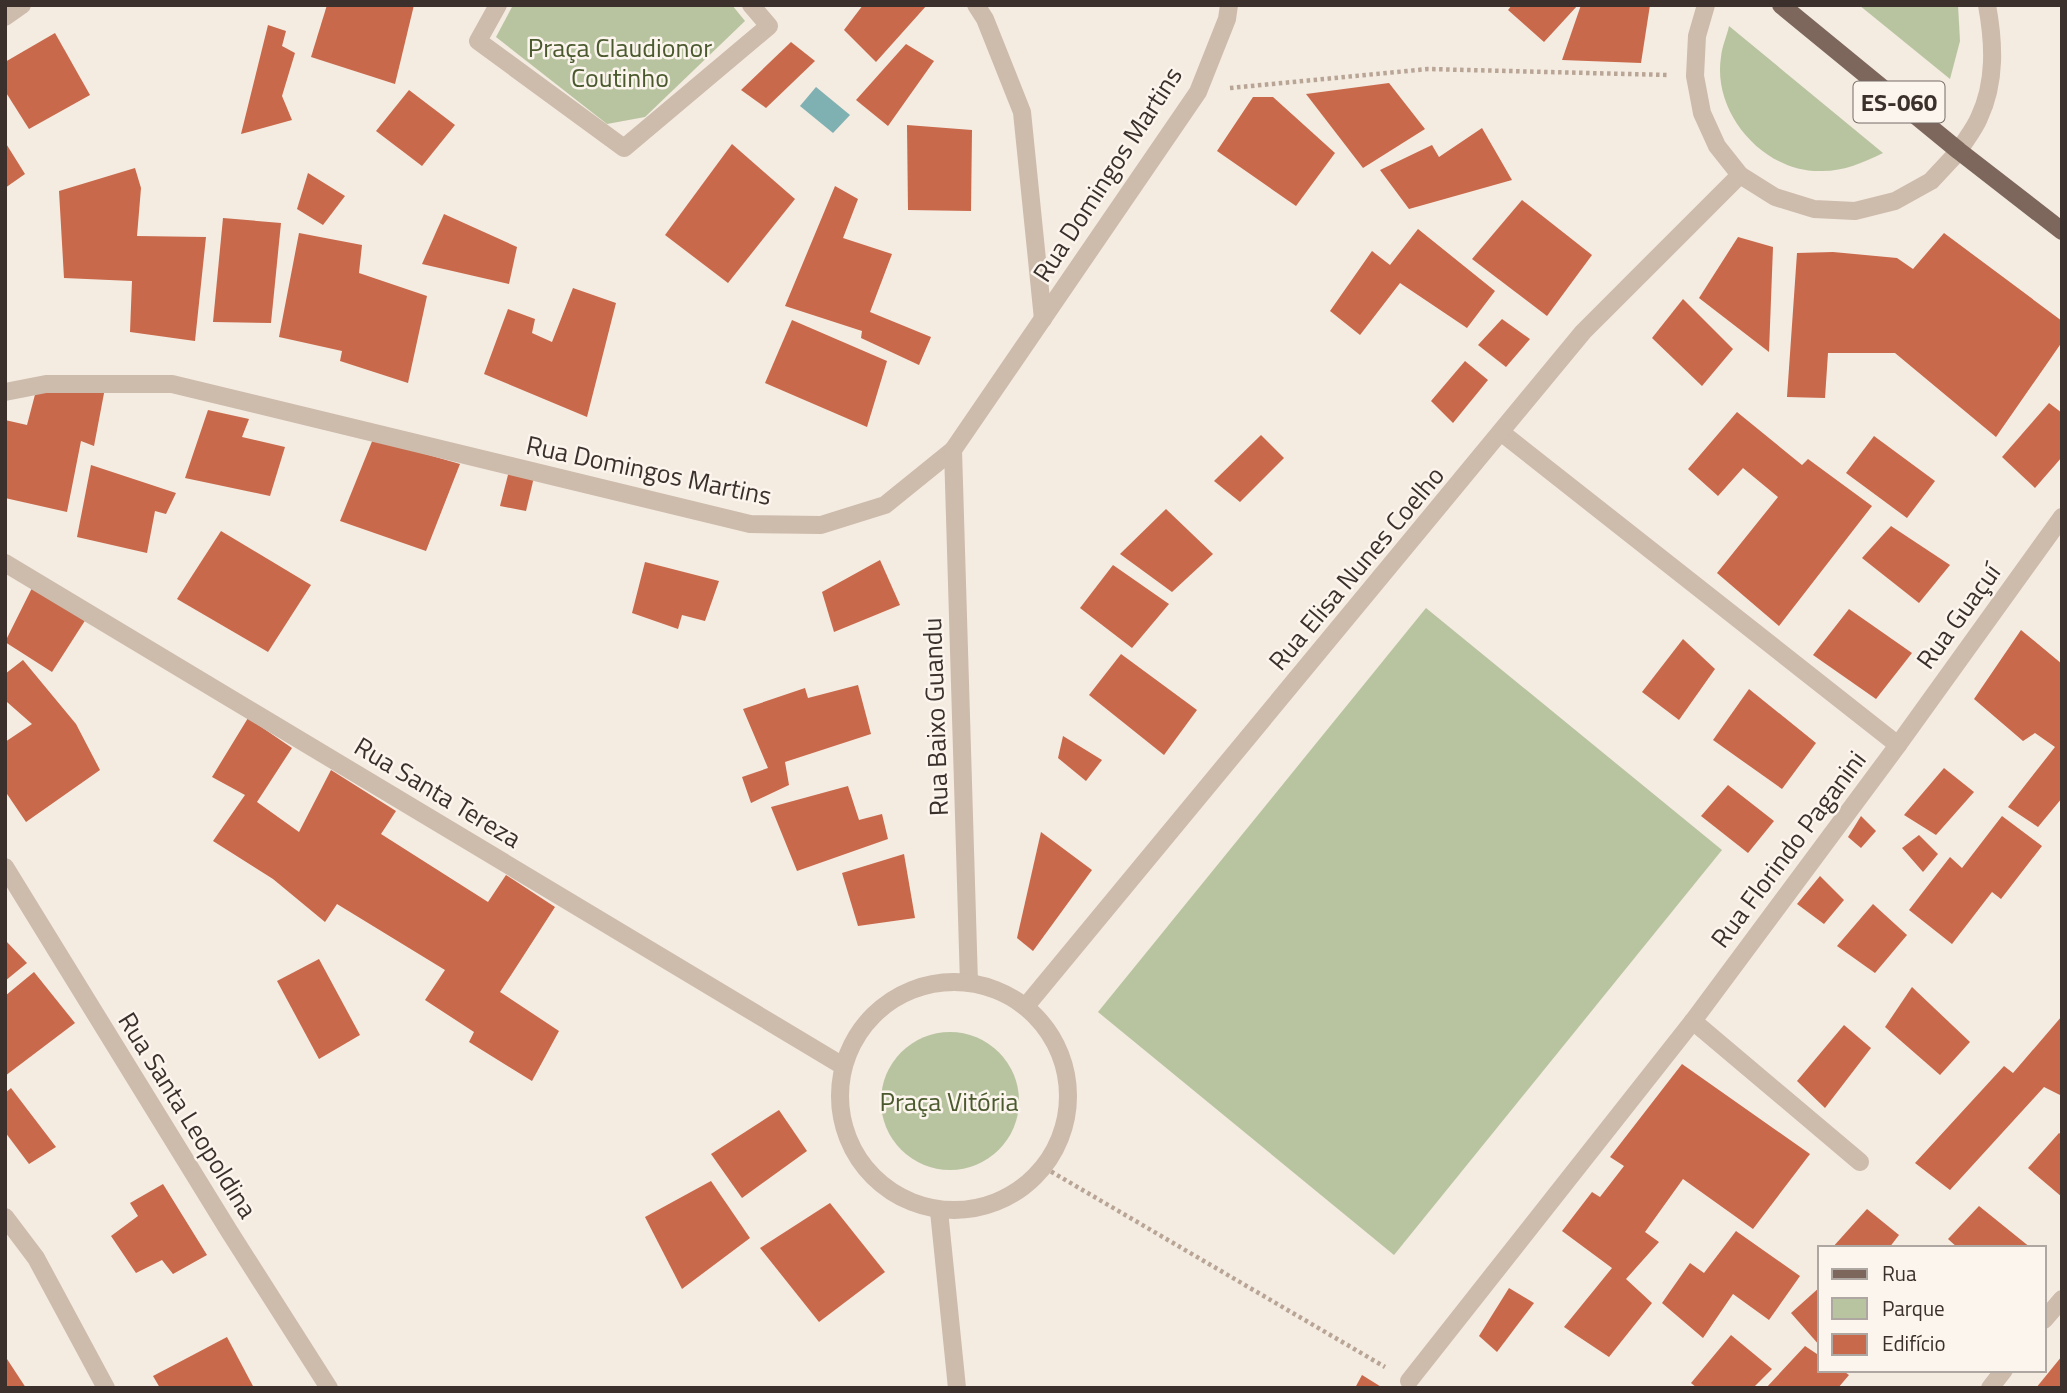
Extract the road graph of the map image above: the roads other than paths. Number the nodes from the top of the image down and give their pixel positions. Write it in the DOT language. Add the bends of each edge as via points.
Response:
graph roads {
  1 [pos="22,5"];
  2 [pos="498,5"];
  3 [pos="751,5"];
  4 [pos="976,5"];
  5 [pos="1229,5"];
  6 [pos="1706,5"];
  7 [pos="1781,5"];
  8 [pos="1987,5"];
  9 [pos="5,17"];
  10 [pos="1959,151"];
  11 [pos="1740,175"];
  12 [pos="2062,231"];
  13 [pos="1043,319"];
  14 [pos="5,393"];
  15 [pos="1502,433"];
  16 [pos="953,450"];
  17 [pos="2062,517"];
  18 [pos="5,563"];
  19 [pos="1898,745"];
  20 [pos="5,867"];
  21 [pos="969,983"];
  22 [pos="1026,1006"];
  23 [pos="1693,1021"];
  24 [pos="843,1066"];
  25 [pos="1860,1162"];
  26 [pos="939,1211"];
  27 [pos="5,1217"];
  28 [pos="2062,1298"];
  29 [pos="2046,1318"];
  30 [pos="2002,1372"];
  31 [pos="1409,1381"];
  32 [pos="106,1388"];
  33 [pos="329,1388"];
  34 [pos="957,1388"];
  35 [pos="1990,1388"];
  1 -- 9 [label="street"];
  2 -- 3 [label="street" via="478,41 624,148 769,26"];
  4 -- 13 [label="street" via="1022,112"];
  5 -- 13 [label="street, Rua Domingos Martins" via="1198,92"];
  6 -- 11 [label="street" via="1697,36 1695,76 1702,113 1717,146"];
  7 -- 10 [label="main road, ES-060"];
  8 -- 10 [label="street" via="1994,40 1991,79 1979,117"];
  10 -- 11 [label="street" via="1931,181 1895,201 1855,211 1814,209 1775,197"];
  10 -- 12 [label="main road, ES-060"];
  11 -- 15 [label="street, Rua Elisa Nunes Coelho" via="1583,332"];
  13 -- 16 [label="street, Rua Domingos Martins"];
  14 -- 16 [label="street, Rua Domingos Martins" via="46,384 172,384 750,524 821,525 885,505"];
  15 -- 19 [label="street, Rua Florindo Paganini"];
  15 -- 22 [label="street, Rua Elisa Nunes Coelho"];
  16 -- 21 [label="street, Rua Baixo Guandu"];
  17 -- 19 [label="street, Rua Guaçuí"];
  18 -- 24 [label="street, Rua Santa Tereza"];
  19 -- 23 [label="street, Rua Florindo Paganini"];
  20 -- 33 [label="street, Rua Santa Leopoldina"];
  21 -- 22 [label="street" via="1007,994"];
  21 -- 24 [label="street" via="956,980 915,988 883,1006 859,1033"];
  22 -- 26 [label="street" via="1050,1033 1065,1066 1069,1101 1062,1136 1045,1168 1015,1195 979,1210"];
  23 -- 25 [label="street"];
  23 -- 31 [label="street, Rua Florindo Paganini"];
  24 -- 26 [label="street" via="839,1105 849,1143 870,1176 901,1200"];
  26 -- 34 [label="street"];
  27 -- 32 [label="street" via="36,1258"];
  28 -- 29 [label="street"];
  30 -- 35 [label="street"];
}
